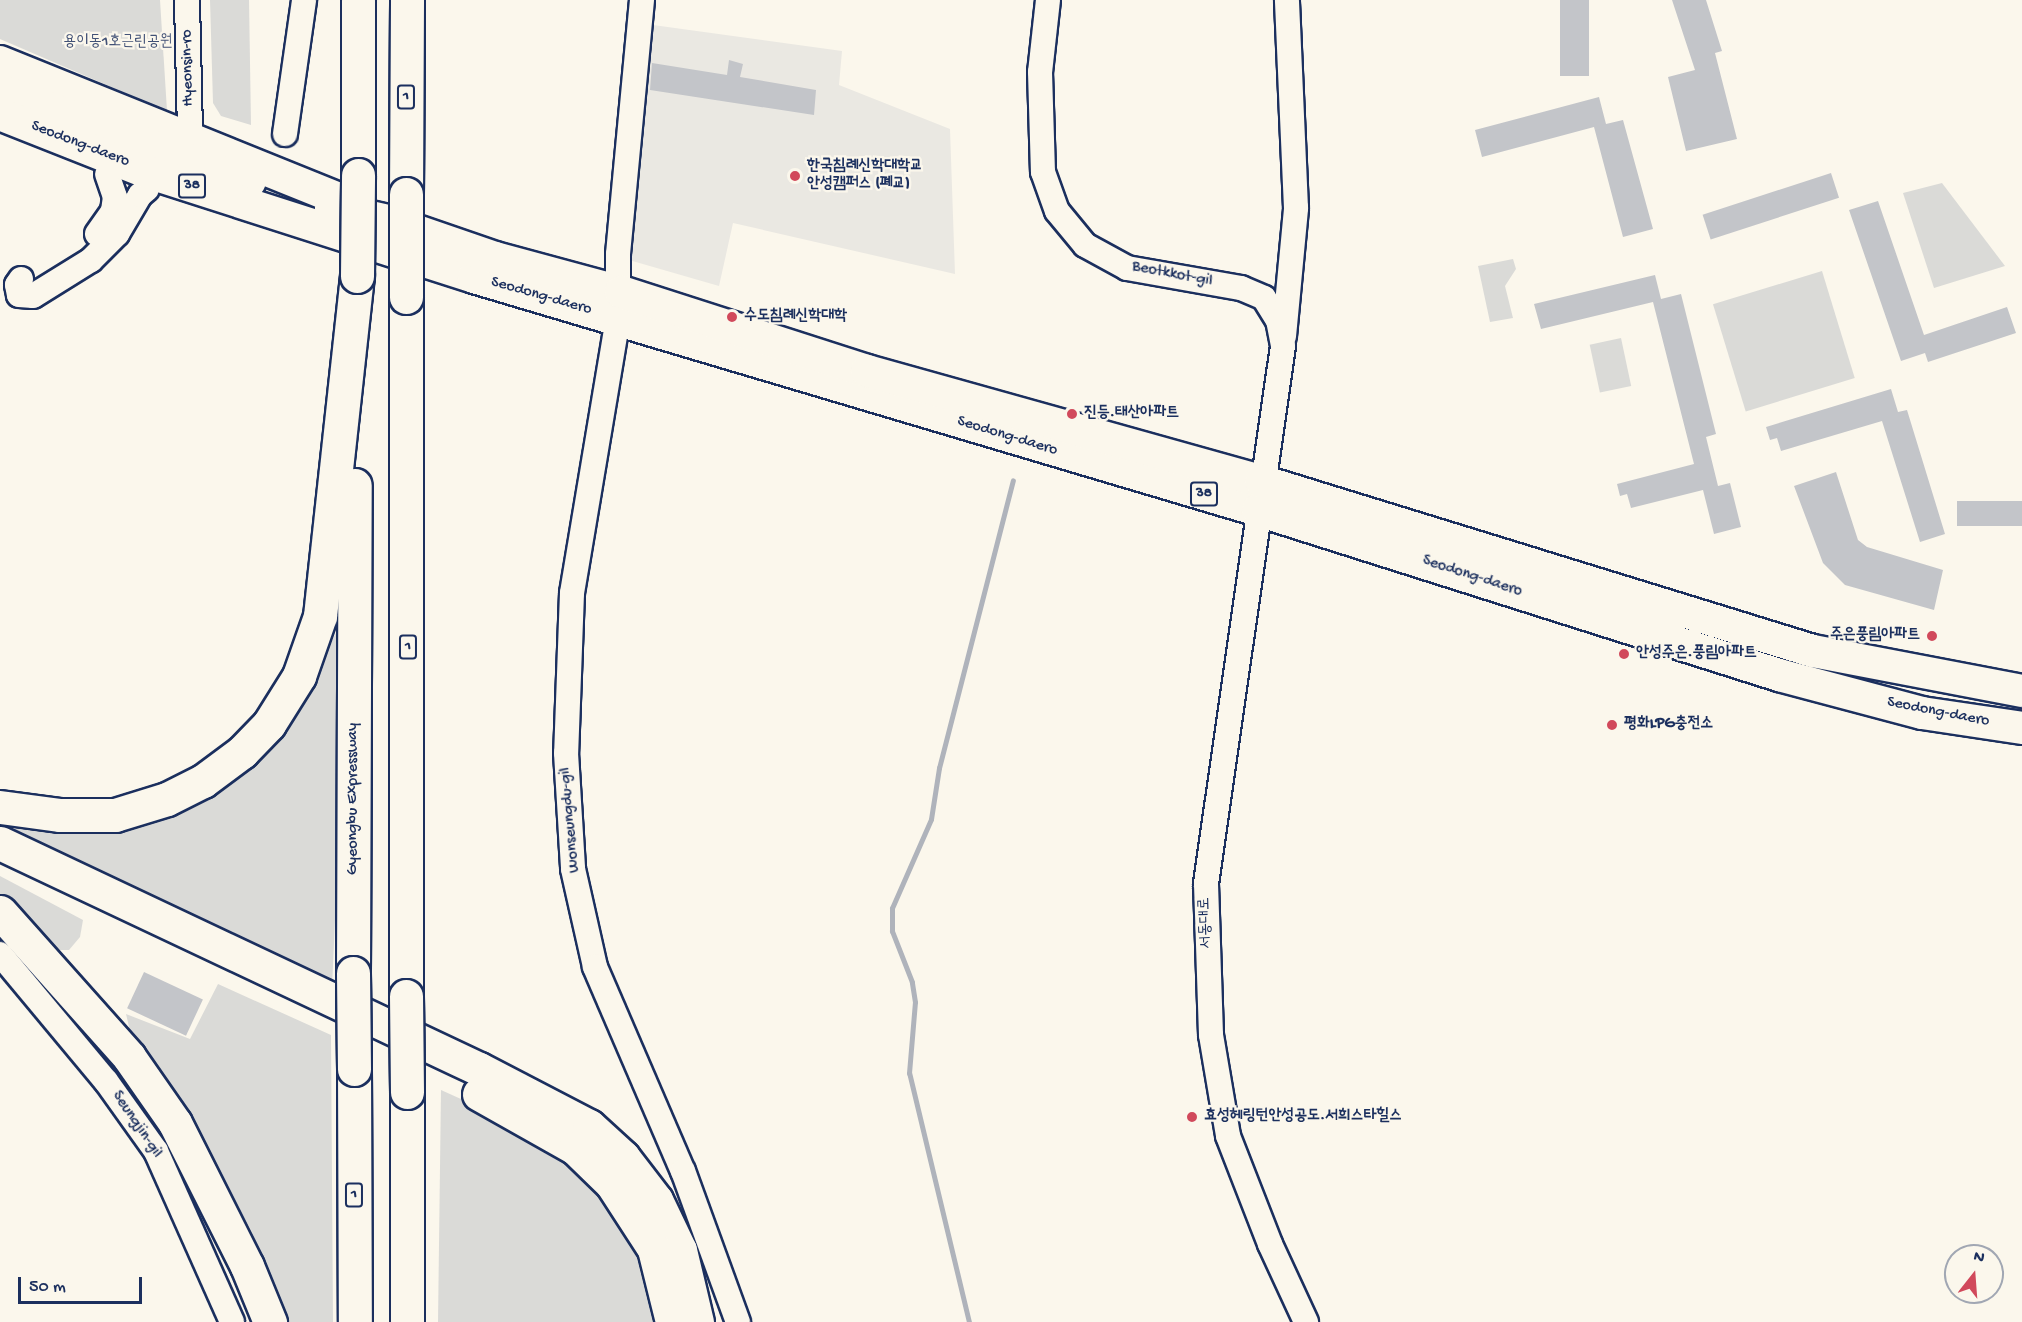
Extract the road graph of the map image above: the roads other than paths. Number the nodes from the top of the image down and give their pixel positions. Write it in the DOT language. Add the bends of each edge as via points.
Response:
graph roads {
  1 [pos="188,0"];
  2 [pos="304,0"];
  3 [pos="358,0"];
  4 [pos="407,0"];
  5 [pos="642,0"];
  6 [pos="1048,0"];
  7 [pos="1287,0"];
  8 [pos="0,62"];
  9 [pos="0,90"];
  10 [pos="0,114"];
  11 [pos="0,134"];
  12 [pos="285,134"];
  13 [pos="190,136"];
  14 [pos="107,174"];
  15 [pos="147,189"];
  16 [pos="388,235"];
  17 [pos="357,276"];
  18 [pos="11,282"];
  19 [pos="620,305"];
  20 [pos="1283,346"];
  21 [pos="1259,496"];
  22 [pos="2022,691"];
  23 [pos="2022,728"];
  24 [pos="0,807"];
  25 [pos="0,843"];
  26 [pos="0,862"];
  27 [pos="0,912"];
  28 [pos="0,954"];
  29 [pos="408,1199"];
  30 [pos="232,1322"];
  31 [pos="270,1322"];
  32 [pos="355,1322"];
  33 [pos="407,1322"];
  34 [pos="421,1322"];
  35 [pos="672,1322"];
  36 [pos="697,1322"];
  37 [pos="738,1322"];
  38 [pos="1306,1322"];
  1 -- 13 [label="street, Hyeonsin-ro"];
  2 -- 12 [label="street"];
  3 -- 17 [label="highway, 1, bridge"];
  4 -- 29 [label="highway, 1, bridge"];
  5 -- 19 [label="street" via="618,254"];
  6 -- 20 [label="street, Beotkkot-gil" via="1040,72 1044,172 1057,211 1085,244 1127,268 1241,288 1264,298 1278,320"];
  7 -- 20 [label="street" via="1296,208"];
  8 -- 13 [label="main road"];
  9 -- 16 [label="main road, Seodong-daero / 38"];
  10 -- 16 [label="main road, Seodong-daero / 38" via="144,171"];
  11 -- 14 [label="main road"];
  13 -- 16 [label="main road"];
  14 -- 15 [label="main road"];
  14 -- 18 [label="street" via="115,197 113,211 103,228 62,262"];
  15 -- 16 [label="main road" via="182,202"];
  15 -- 18 [label="street" via="117,234 91,260 33,296 26,297"];
  16 -- 19 [label="main road, Seodong-daero / 38" via="495,258"];
  17 -- 24 [label="highway" via="320,616 299,676 269,724 203,781 167,799 115,815 60,815"];
  17 -- 32 [label="highway, Gyeongbu Expressway / 1, bridge"];
  19 -- 21 [label="main road, Seodong-daero / 38"];
  19 -- 37 [label="street, Wonseungdu-gil" via="572,593 566,753 573,869 595,967 683,1171"];
  20 -- 21 [label="street, Beotkkot-gil"];
  21 -- 22 [label="main road, Seodong-daero / 38" via="1813,651"];
  21 -- 23 [label="main road, Seodong-daero / 38" via="1779,675 1922,713"];
  21 -- 38 [label="street, 서동대로" via="1206,884 1211,1035 1228,1136 1270,1244"];
  25 -- 36 [label="highway" via="479,1069 589,1126 623,1157 656,1200 680,1250"];
  26 -- 35 [label="highway" via="508,1108 575,1148 612,1184 641,1225 662,1271"];
  27 -- 31 [label="highway" via="122,1048 175,1123 247,1266"];
  28 -- 30 [label="street, Seungjin-gil" via="106,1081 156,1151"];
  29 -- 33 [label="highway, 1"];
  29 -- 34 [label="highway"];
}
